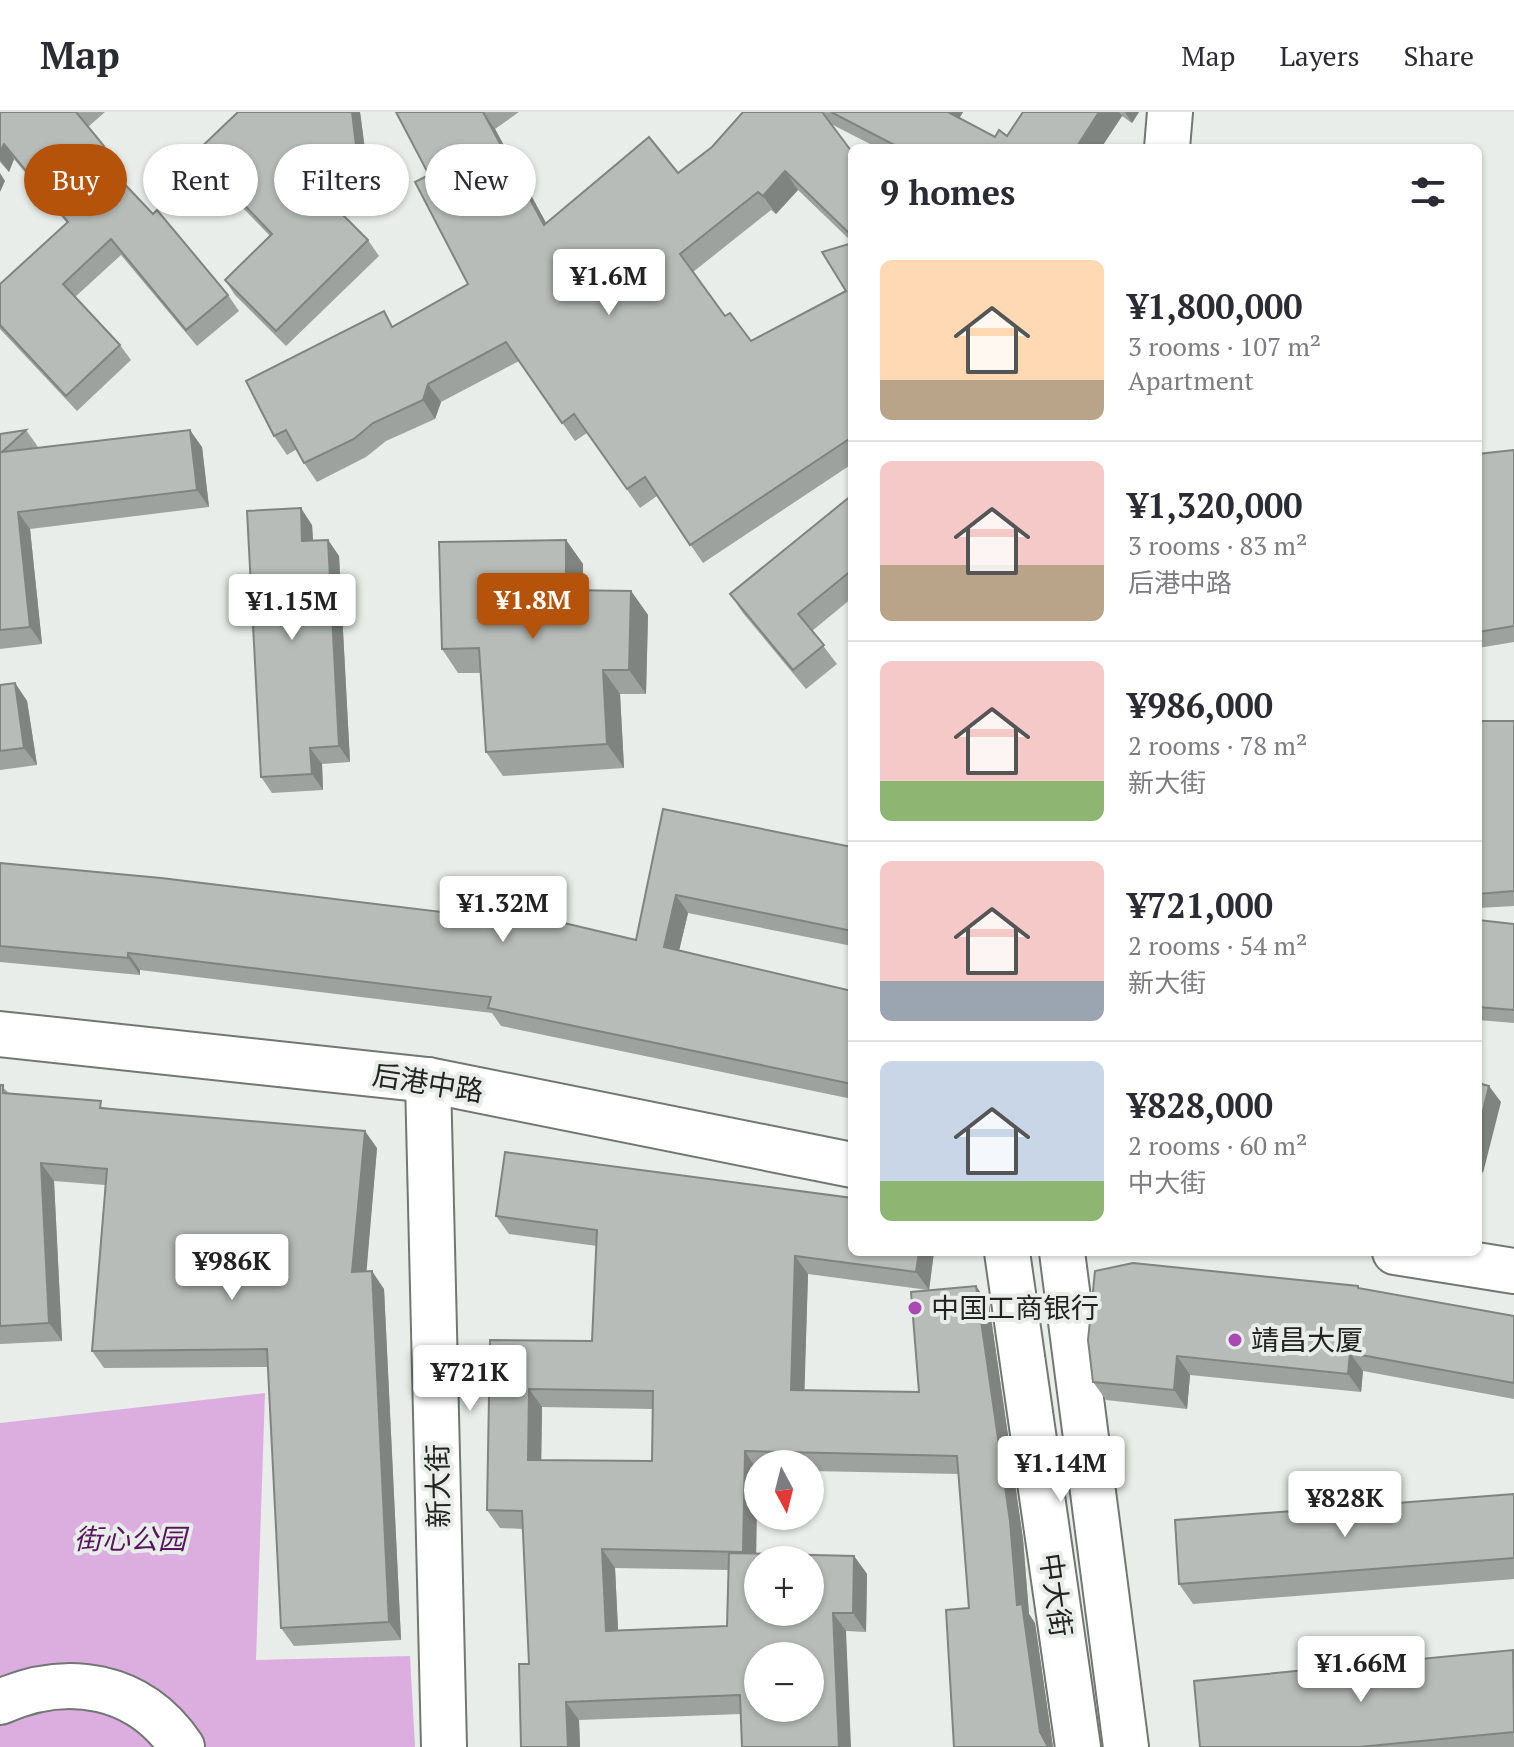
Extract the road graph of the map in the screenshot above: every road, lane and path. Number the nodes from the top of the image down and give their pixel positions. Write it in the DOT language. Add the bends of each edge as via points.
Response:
graph roads {
  1 [pos="1170,112"];
  2 [pos="1167,144"];
  3 [pos="0,1034"];
  4 [pos="428,1080"];
  5 [pos="848,1164"];
  6 [pos="1008,1256"];
  7 [pos="1063,1256"];
  8 [pos="1420,1256"];
  9 [pos="1514,1271"];
  10 [pos="0,1702"];
  11 [pos="182,1747"];
  12 [pos="444,1747"];
  13 [pos="1078,1747"];
  14 [pos="1126,1747"];
  1 -- 2 [label="main road"];
  3 -- 4 [label="main road, 后港中路"];
  4 -- 5 [label="main road, 后港中路"];
  4 -- 12 [label="main road, 新大街"];
  6 -- 13 [label="main road, 中大街"];
  7 -- 14 [label="main road, 中大街"];
  8 -- 9 [label="main road"];
  10 -- 11 [label="main road" via="54,1685 108,1691 157,1717"];
}
